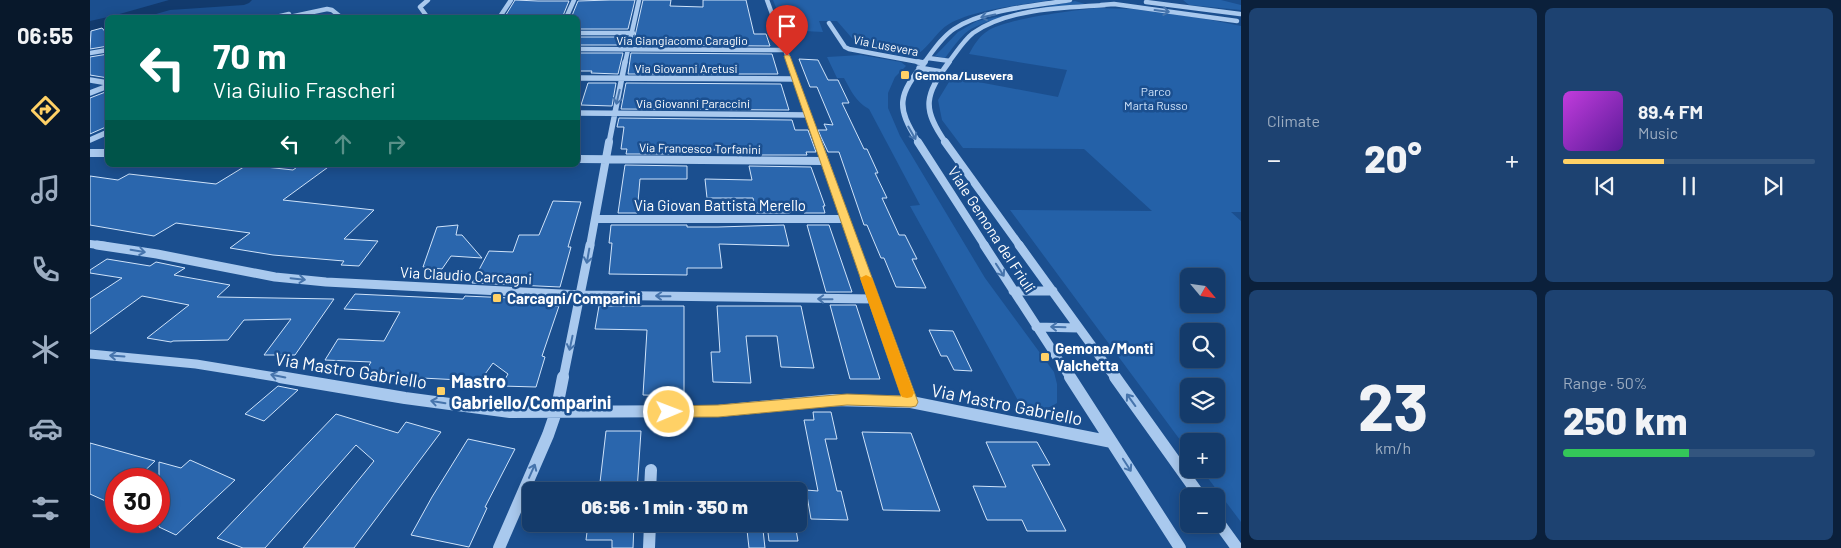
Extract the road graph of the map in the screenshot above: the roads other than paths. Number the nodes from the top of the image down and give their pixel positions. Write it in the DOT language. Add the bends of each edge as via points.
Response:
graph roads {
  1 [pos="428,0"];
  2 [pos="511,0"];
  3 [pos="574,0"];
  4 [pos="639,0"];
  5 [pos="767,0"];
  6 [pos="1070,0"];
  7 [pos="1125,0"];
  8 [pos="1174,0"];
  9 [pos="1084,1"];
  10 [pos="1110,3"];
  11 [pos="1182,7"];
  12 [pos="304,11"];
  13 [pos="1241,14"];
  14 [pos="286,15"];
  15 [pos="302,15"];
  16 [pos="338,15"];
  17 [pos="426,15"];
  18 [pos="501,15"];
  19 [pos="567,15"];
  20 [pos="829,22"];
  21 [pos="1239,22"];
  22 [pos="580,33"];
  23 [pos="633,34"];
  24 [pos="580,49"];
  25 [pos="629,49"];
  26 [pos="105,50"];
  27 [pos="786,50"];
  28 [pos="90,53"];
  29 [pos="950,61"];
  30 [pos="924,63"];
  31 [pos="942,72"];
  32 [pos="580,78"];
  33 [pos="623,78"];
  34 [pos="795,79"];
  35 [pos="90,80"];
  36 [pos="105,84"];
  37 [pos="105,86"];
  38 [pos="90,93"];
  39 [pos="580,113"];
  40 [pos="614,113"];
  41 [pos="808,115"];
  42 [pos="105,133"];
  43 [pos="90,140"];
  44 [pos="90,153"];
  45 [pos="105,153"];
  46 [pos="580,159"];
  47 [pos="606,159"];
  48 [pos="823,160"];
  49 [pos="595,219"];
  50 [pos="845,219"];
  51 [pos="90,244"];
  52 [pos="1013,291"];
  53 [pos="1053,291"];
  54 [pos="581,295"];
  55 [pos="874,300"];
  56 [pos="1036,327"];
  57 [pos="1079,328"];
  58 [pos="90,354"];
  59 [pos="911,402"];
  60 [pos="556,412"];
  61 [pos="1112,442"];
  62 [pos="651,470"];
  63 [pos="650,482"];
  64 [pos="1194,488"];
  65 [pos="1225,531"];
  66 [pos="650,532"];
  67 [pos="500,548"];
  68 [pos="649,548"];
  69 [pos="1180,548"];
  70 [pos="1237,548"];
  1 -- 17 [label="street" via="420,7"];
  2 -- 18 [label="street"];
  3 -- 19 [label="street"];
  4 -- 23 [label="street"];
  5 -- 27 [label="street"];
  6 -- 30 [label="street, Viale Gemona del Friuli, one-way" via="968,22 952,31"];
  7 -- 11 [label="street"];
  8 -- 11 [label="street"];
  9 -- 10 [label="street"];
  10 -- 21 [label="street, Viale Gemona del Friuli, one-way"];
  10 -- 29 [label="street, Viale Gemona del Friuli" via="1066,8 991,24 971,35"];
  11 -- 13 [label="street"];
  12 -- 14 [label="street"];
  13 -- 21 [label="street" via="1230,16"];
  15 -- 16 [label="street" via="330,10"];
  20 -- 30 [label="street, Via Lusevera" via="849,49"];
  22 -- 23 [label="street"];
  23 -- 25 [label="street"];
  24 -- 25 [label="street, Via Giangiacomo Caraglio"];
  25 -- 27 [label="street, Via Giangiacomo Caraglio"];
  25 -- 33 [label="street"];
  26 -- 28 [label="street"];
  27 -- 34 [label="street"];
  29 -- 30 [label="street"];
  29 -- 31 [label="street, Viale Gemona del Friuli"];
  30 -- 31 [label="street"];
  30 -- 52 [label="street, Viale Gemona del Friuli, one-way" via="902,91 907,124"];
  31 -- 53 [label="street, Viale Gemona del Friuli" via="927,97 933,124"];
  32 -- 33 [label="street, Via Giovanni Aretusi"];
  33 -- 34 [label="street, Via Giovanni Aretusi"];
  33 -- 40 [label="street, one-way"];
  34 -- 41 [label="street"];
  35 -- 36 [label="street"];
  37 -- 38 [label="street"];
  39 -- 40 [label="street, Via Giovanni Paraccini"];
  40 -- 41 [label="street, Via Giovanni Paraccini"];
  40 -- 47 [label="street"];
  41 -- 48 [label="street"];
  42 -- 43 [label="street"];
  44 -- 45 [label="street"];
  46 -- 47 [label="street, Via Francesco Torfanini"];
  47 -- 48 [label="street, Via Francesco Torfanini"];
  47 -- 49 [label="street"];
  48 -- 50 [label="street"];
  49 -- 50 [label="street, Via Giovan Battista Merello"];
  49 -- 54 [label="street, one-way"];
  50 -- 55 [label="street"];
  51 -- 54 [label="street, Via Claudio Carcagni, one-way" via="305,280"];
  52 -- 53 [label="street"];
  52 -- 56 [label="street, Viale Gemona del Friuli"];
  53 -- 57 [label="street, Viale Gemona del Friuli"];
  55 -- 54 [label="street, Via Claudio Carcagni, one-way"];
  54 -- 60 [label="street, one-way"];
  55 -- 59 [label="street"];
  57 -- 56 [label="street, one-way"];
  56 -- 61 [label="street, Viale Gemona del Friuli"];
  64 -- 57 [label="street, Viale Gemona del Friuli, one-way"];
  60 -- 58 [label="street, Via Mastro Gabriello, one-way" via="472,408 246,371"];
  59 -- 60 [label="street, Via Mastro Gabriello" via="847,399 718,411"];
  59 -- 61 [label="street, Via Mastro Gabriello"];
  67 -- 60 [label="street, one-way"];
  61 -- 69 [label="street, Viale Gemona del Friuli, one-way"];
  62 -- 63 [label="street"];
  65 -- 70 [label="street"];
  66 -- 68 [label="street"];
}
